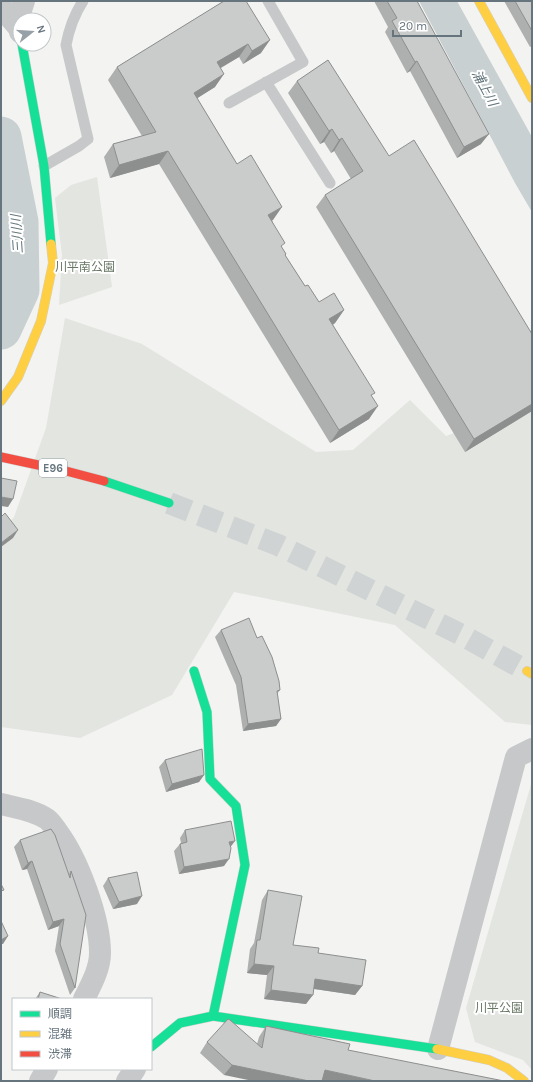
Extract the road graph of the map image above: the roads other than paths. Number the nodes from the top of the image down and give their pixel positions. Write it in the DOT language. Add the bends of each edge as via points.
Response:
graph roads {
  1 [pos="24,1"];
  2 [pos="84,1"];
  3 [pos="268,1"];
  4 [pos="479,1"];
  5 [pos="1,7"];
  6 [pos="20,12"];
  7 [pos="12,23"];
  8 [pos="23,52"];
  9 [pos="266,82"];
  10 [pos="531,96"];
  11 [pos="229,103"];
  12 [pos="44,166"];
  13 [pos="330,182"];
  14 [pos="1,401"];
  15 [pos="1,457"];
  16 [pos="169,503"];
  17 [pos="194,671"];
  18 [pos="532,749"];
  19 [pos="1,804"];
  20 [pos="84,998"];
  21 [pos="213,1016"];
  22 [pos="152,1046"];
  23 [pos="438,1049"];
  24 [pos="46,1070"];
  25 [pos="134,1070"];
  26 [pos="40,1081"];
  27 [pos="127,1081"];
  28 [pos="524,1081"];
  1 -- 6 [label="street"];
  2 -- 12 [label="lane" via="74,18 66,45 88,139"];
  3 -- 9 [label="lane" via="303,62"];
  4 -- 10 [label="main road"];
  5 -- 7 [label="street"];
  8 -- 12 [label="main road"];
  9 -- 11 [label="lane"];
  9 -- 13 [label="lane"];
  12 -- 14 [label="main road" via="53,263 41,321 18,377"];
  15 -- 16 [label="main road, E96, bridge" via="104,481"];
  17 -- 21 [label="main road" via="207,712 210,779 236,806 245,865"];
  18 -- 23 [label="street" via="516,757"];
  19 -- 20 [label="street" via="37,814 48,820 78,866 93,909 100,955 95,975"];
  21 -- 22 [label="main road" via="180,1024"];
  21 -- 23 [label="main road"];
  23 -- 28 [label="main road" via="489,1060 507,1068"];
  24 -- 26 [label="street"];
  25 -- 27 [label="street"];
}
